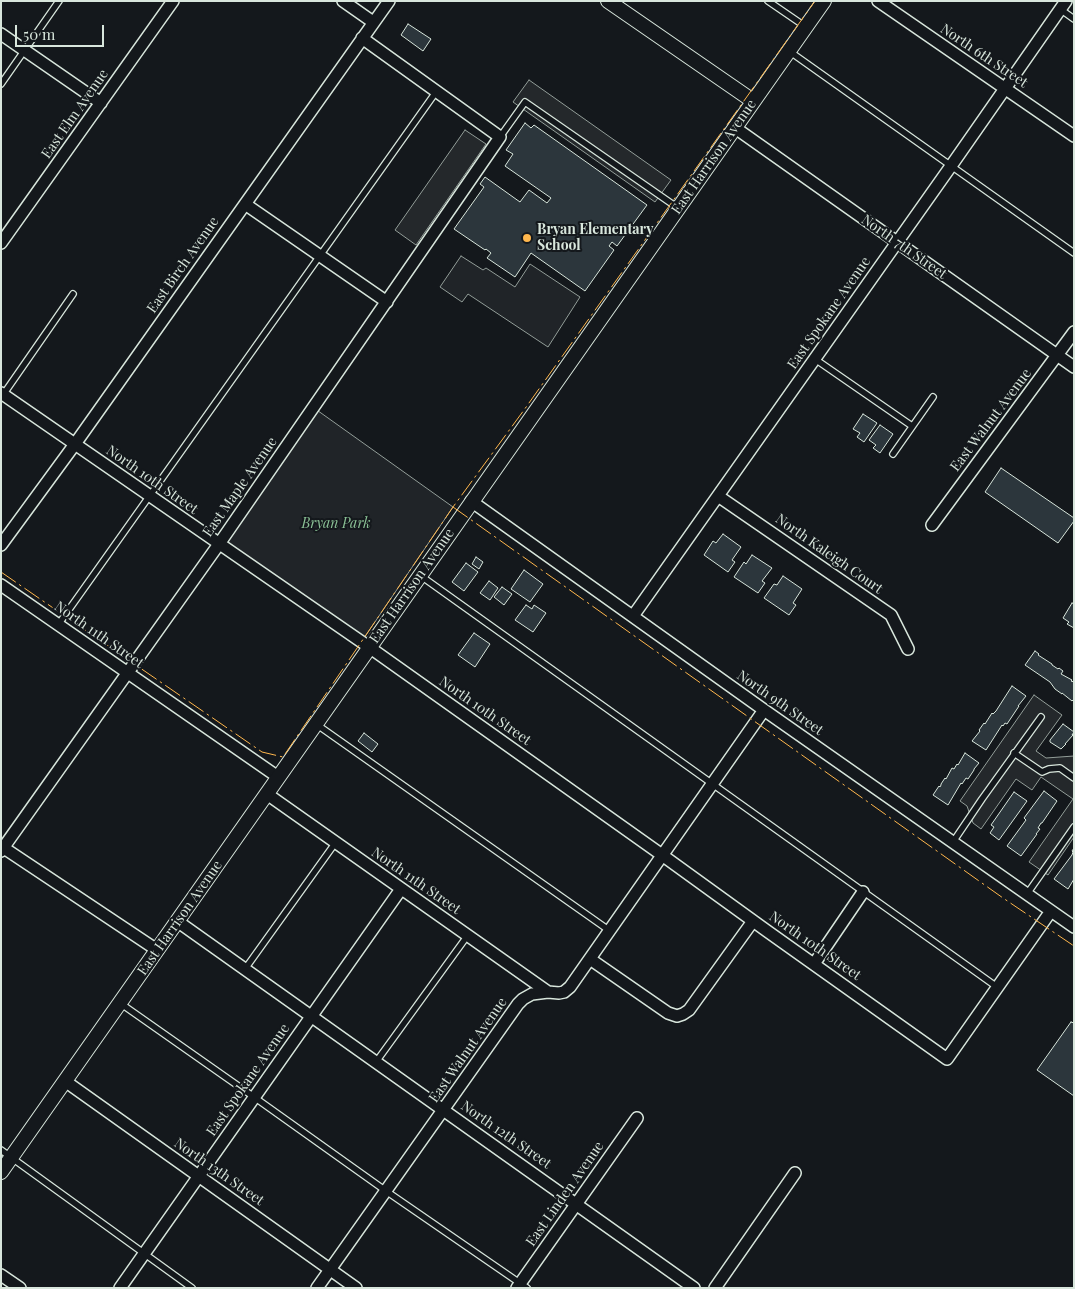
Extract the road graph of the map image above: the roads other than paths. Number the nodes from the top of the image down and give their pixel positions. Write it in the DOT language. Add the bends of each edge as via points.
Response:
graph roads {
  1 [pos="59,1"];
  2 [pos="173,1"];
  3 [pos="343,1"];
  4 [pos="388,1"];
  5 [pos="768,1"];
  6 [pos="824,1"];
  7 [pos="878,1"];
  8 [pos="610,2"];
  9 [pos="1063,5"];
  10 [pos="1074,19"];
  11 [pos="373,22"];
  12 [pos="806,27"];
  13 [pos="1,34"];
  14 [pos="362,38"];
  15 [pos="25,50"];
  16 [pos="789,51"];
  17 [pos="1,84"];
  18 [pos="1005,89"];
  19 [pos="436,92"];
  20 [pos="752,101"];
  21 [pos="101,103"];
  22 [pos="734,127"];
  23 [pos="1074,136"];
  24 [pos="500,138"];
  25 [pos="951,166"];
  26 [pos="245,204"];
  27 [pos="678,208"];
  28 [pos="897,242"];
  29 [pos="1,243"];
  30 [pos="1074,253"];
  31 [pos="320,256"];
  32 [pos="73,294"];
  33 [pos="387,302"];
  34 [pos="1074,332"];
  35 [pos="1057,355"];
  36 [pos="815,359"];
  37 [pos="1074,367"];
  38 [pos="2,395"];
  39 [pos="933,397"];
  40 [pos="912,426"];
  41 [pos="75,444"];
  42 [pos="893,454"];
  43 [pos="150,496"];
  44 [pos="718,496"];
  45 [pos="472,501"];
  46 [pos="932,525"];
  47 [pos="219,544"];
  48 [pos="1,545"];
  49 [pos="420,575"];
  50 [pos="1,585"];
  51 [pos="633,616"];
  52 [pos="58,625"];
  53 [pos="369,647"];
  54 [pos="908,649"];
  55 [pos="127,673"];
  56 [pos="764,710"];
  57 [pos="1041,717"];
  58 [pos="316,724"];
  59 [pos="1014,753"];
  60 [pos="278,778"];
  61 [pos="1074,778"];
  62 [pos="712,784"];
  63 [pos="267,794"];
  64 [pos="1074,827"];
  65 [pos="336,842"];
  66 [pos="953,842"];
  67 [pos="2,848"];
  68 [pos="662,855"];
  69 [pos="401,889"];
  70 [pos="863,892"];
  71 [pos="1027,894"];
  72 [pos="1051,911"];
  73 [pos="177,921"];
  74 [pos="753,921"];
  75 [pos="1074,927"];
  76 [pos="610,931"];
  77 [pos="468,936"];
  78 [pos="157,950"];
  79 [pos="590,958"];
  80 [pos="814,964"];
  81 [pos="245,969"];
  82 [pos="997,988"];
  83 [pos="548,992"];
  84 [pos="120,1003"];
  85 [pos="311,1016"];
  86 [pos="376,1062"];
  87 [pos="65,1081"];
  88 [pos="254,1097"];
  89 [pos="444,1110"];
  90 [pos="637,1118"];
  91 [pos="6,1153"];
  92 [pos="1,1172"];
  93 [pos="795,1173"];
  94 [pos="199,1176"];
  95 [pos="386,1191"];
  96 [pos="577,1204"];
  97 [pos="144,1253"];
  98 [pos="330,1269"];
  99 [pos="1,1275"];
  100 [pos="522,1286"];
  101 [pos="20,1288"];
  102 [pos="120,1288"];
  103 [pos="192,1288"];
  104 [pos="316,1288"];
  105 [pos="356,1288"];
  106 [pos="694,1288"];
  107 [pos="716,1288"];
  1 -- 15 [label="lane"];
  2 -- 21 [label="street, East Elm Avenue"];
  3 -- 11 [label="street"];
  4 -- 11 [label="street, East Birch Avenue"];
  5 -- 12 [label="lane"];
  6 -- 12 [label="street, East Harrison Avenue"];
  7 -- 18 [label="street, North 6th Street"];
  8 -- 20 [label="street"];
  9 -- 10 [label="lane"];
  9 -- 18 [label="street, East Spokane Avenue"];
  11 -- 14 [label="street, East Birch Avenue"];
  12 -- 16 [label="street, East Harrison Avenue"];
  13 -- 15 [label="street"];
  14 -- 19 [label="street"];
  14 -- 26 [label="street, East Birch Avenue"];
  15 -- 17 [label="lane"];
  15 -- 21 [label="street"];
  16 -- 20 [label="street, East Harrison Avenue"];
  16 -- 25 [label="lane"];
  18 -- 23 [label="street, North 6th Street"];
  18 -- 25 [label="street, East Spokane Avenue"];
  19 -- 24 [label="street"];
  19 -- 31 [label="lane"];
  20 -- 22 [label="street, East Harrison Avenue"];
  21 -- 29 [label="street, East Elm Avenue"];
  22 -- 27 [label="street, East Harrison Avenue"];
  22 -- 28 [label="street, North 7th Street"];
  24 -- 27 [label="lane" via="525,102"];
  24 -- 33 [label="street, East Maple Avenue"];
  25 -- 28 [label="street, East Spokane Avenue"];
  25 -- 30 [label="lane"];
  26 -- 31 [label="street"];
  26 -- 41 [label="street, East Birch Avenue"];
  27 -- 45 [label="street, East Harrison Avenue"];
  28 -- 35 [label="street, North 7th Street"];
  28 -- 36 [label="street, East Spokane Avenue"];
  31 -- 33 [label="street"];
  31 -- 43 [label="lane"];
  32 -- 38 [label="lane"];
  33 -- 47 [label="street, East Maple Avenue"];
  34 -- 35 [label="street, East Walnut Avenue"];
  35 -- 37 [label="street, North 7th Street"];
  35 -- 46 [label="street, East Walnut Avenue"];
  36 -- 40 [label="lane"];
  36 -- 44 [label="street, East Spokane Avenue"];
  38 -- 41 [label="street, North 10th Street"];
  39 -- 40 [label="lane"];
  40 -- 42 [label="lane"];
  41 -- 43 [label="street, North 10th Street"];
  41 -- 48 [label="street, East Birch Avenue"];
  43 -- 47 [label="street, North 10th Street"];
  43 -- 52 [label="lane"];
  44 -- 51 [label="street, East Spokane Avenue"];
  44 -- 54 [label="street, North Kaleigh Court" via="891,615"];
  45 -- 49 [label="street, East Harrison Avenue"];
  45 -- 51 [label="street, North 9th Street"];
  47 -- 53 [label="street, North 10th Street"];
  47 -- 55 [label="street, East Maple Avenue"];
  49 -- 53 [label="street, East Harrison Avenue"];
  49 -- 62 [label="lane"];
  50 -- 52 [label="street, North 11th Street"];
  51 -- 56 [label="street, North 9th Street"];
  52 -- 55 [label="street, North 11th Street"];
  53 -- 58 [label="street, East Harrison Avenue"];
  53 -- 68 [label="street, North 10th Street"];
  55 -- 60 [label="street, North 11th Street"];
  55 -- 67 [label="street, East Maple Avenue"];
  56 -- 62 [label="street, East Walnut Avenue"];
  56 -- 66 [label="street, North 9th Street"];
  57 -- 59 [label="lane"];
  58 -- 60 [label="street, East Harrison Avenue"];
  58 -- 76 [label="lane"];
  59 -- 61 [label="lane" via="1042,772 1060,768"];
  59 -- 66 [label="lane"];
  60 -- 63 [label="street, East Harrison Avenue"];
  62 -- 68 [label="street, East Walnut Avenue"];
  62 -- 70 [label="lane"];
  63 -- 65 [label="street, North 11th Street"];
  63 -- 73 [label="street, East Harrison Avenue"];
  64 -- 71 [label="lane"];
  65 -- 69 [label="street, North 11th Street"];
  65 -- 81 [label="lane"];
  66 -- 71 [label="street, North 9th Street"];
  67 -- 78 [label="street"];
  68 -- 74 [label="street, North 10th Street"];
  68 -- 76 [label="street, East Walnut Avenue"];
  69 -- 77 [label="street, North 11th Street"];
  69 -- 85 [label="street, East Spokane Avenue"];
  70 -- 80 [label="street"];
  70 -- 82 [label="lane"];
  71 -- 72 [label="street, North 9th Street"];
  72 -- 75 [label="street, North 9th Street"];
  72 -- 82 [label="street"];
  73 -- 78 [label="street, East Harrison Avenue"];
  73 -- 81 [label="street, North 12th Street"];
  74 -- 79 [label="street" via="688,1010 677,1016"];
  74 -- 80 [label="street, North 10th Street"];
  76 -- 79 [label="street, East Walnut Avenue"];
  77 -- 83 [label="street, North 11th Street"];
  77 -- 86 [label="lane"];
  78 -- 84 [label="street, East Harrison Avenue"];
  79 -- 83 [label="street, East Walnut Avenue" via="564,992"];
  80 -- 82 [label="street, North 10th Street" via="948,1058"];
  81 -- 85 [label="street, North 12th Street"];
  83 -- 89 [label="street, East Walnut Avenue" via="532,994 518,1004"];
  84 -- 87 [label="street, East Harrison Avenue"];
  84 -- 88 [label="lane"];
  85 -- 86 [label="street, North 12th Street"];
  85 -- 88 [label="street, East Spokane Avenue"];
  86 -- 89 [label="street, North 12th Street"];
  87 -- 91 [label="street, East Harrison Avenue"];
  87 -- 94 [label="street, North 13th Street"];
  88 -- 94 [label="street, East Spokane Avenue"];
  88 -- 95 [label="lane"];
  89 -- 95 [label="street, East Walnut Avenue"];
  89 -- 96 [label="street, North 12th Street"];
  90 -- 96 [label="street, East Linden Avenue"];
  91 -- 92 [label="street, East Harrison Avenue"];
  91 -- 97 [label="lane"];
  93 -- 107 [label="street"];
  94 -- 97 [label="street, East Spokane Avenue"];
  94 -- 98 [label="street, North 13th Street"];
  95 -- 98 [label="street, East Walnut Avenue"];
  95 -- 100 [label="lane"];
  96 -- 100 [label="street, East Linden Avenue"];
  96 -- 106 [label="street, North 12th Street"];
  97 -- 102 [label="street, East Spokane Avenue"];
  97 -- 103 [label="lane"];
  98 -- 104 [label="street, East Walnut Avenue"];
  98 -- 105 [label="street, North 13th Street"];
  99 -- 101 [label="street"];
}
